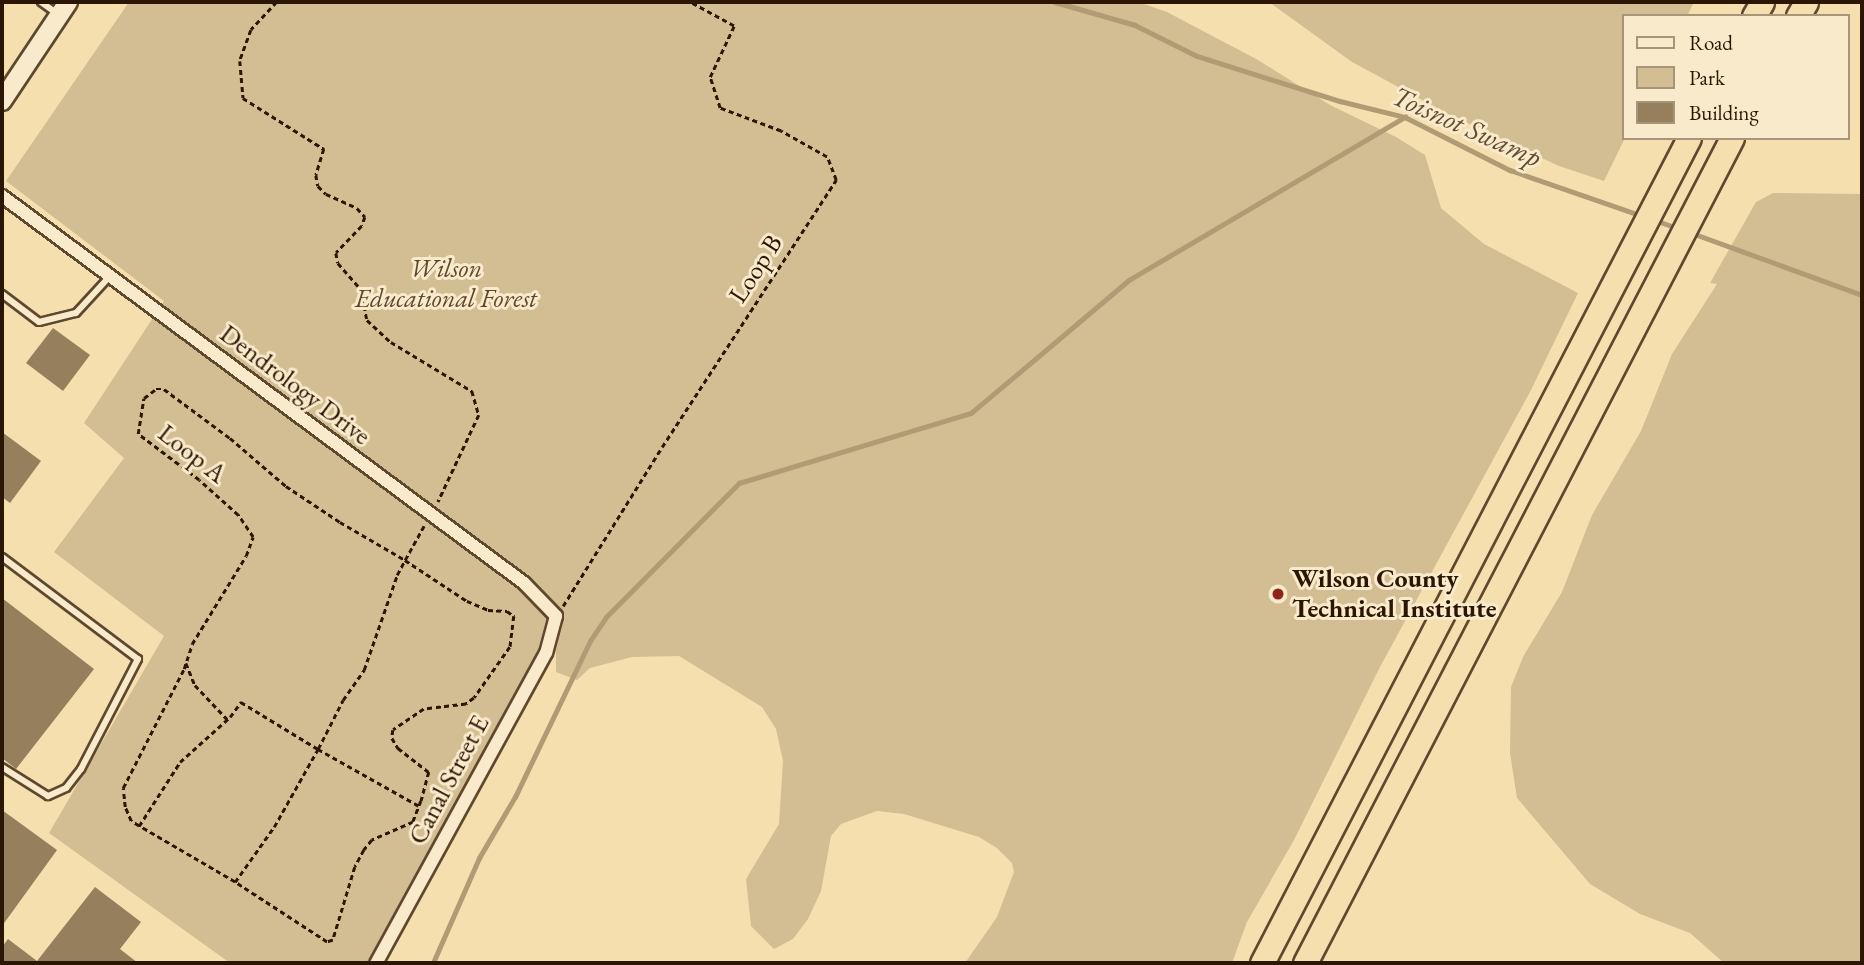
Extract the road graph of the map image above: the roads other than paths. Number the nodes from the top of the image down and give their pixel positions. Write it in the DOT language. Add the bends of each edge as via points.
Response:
graph roads {
  1 [pos="41,2"];
  2 [pos="64,9"];
  3 [pos="2,102"];
  4 [pos="1688,140"];
  5 [pos="1731,140"];
  6 [pos="2,196"];
  7 [pos="110,276"];
  8 [pos="2,294"];
  9 [pos="2,557"];
  10 [pos="556,616"];
  11 [pos="2,767"];
  12 [pos="376,963"];
  13 [pos="1262,963"];
  14 [pos="1306,963"];
  1 -- 2 [label="lane"];
  2 -- 3 [label="main road"];
  4 -- 13 [label="highway"];
  5 -- 14 [label="highway"];
  6 -- 7 [label="street, Dendrology Drive"];
  7 -- 8 [label="lane" via="76,313 39,322"];
  7 -- 10 [label="street, Dendrology Drive" via="524,583"];
  9 -- 11 [label="lane" via="138,659 81,769 66,788 48,796"];
  10 -- 12 [label="street, Canal Street E" via="546,653"];
}
